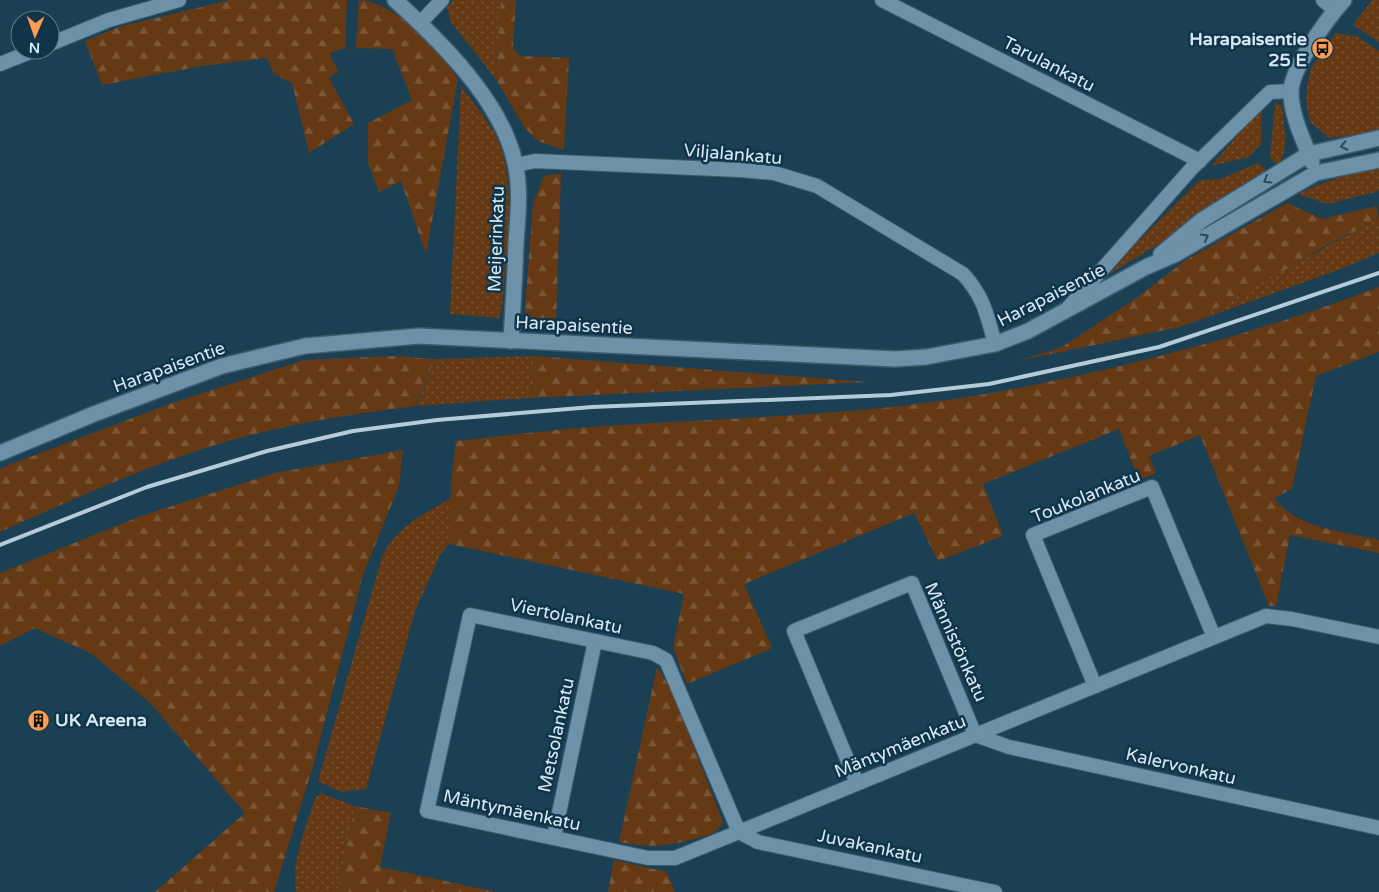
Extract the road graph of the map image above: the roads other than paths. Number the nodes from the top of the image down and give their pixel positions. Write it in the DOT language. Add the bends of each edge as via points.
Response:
graph roads {
  1 [pos="179,0"];
  2 [pos="395,0"];
  3 [pos="442,0"];
  4 [pos="882,0"];
  5 [pos="1334,3"];
  6 [pos="420,22"];
  7 [pos="60,40"];
  8 [pos="1291,91"];
  9 [pos="1379,138"];
  10 [pos="1309,154"];
  11 [pos="1379,160"];
  12 [pos="1200,162"];
  13 [pos="516,165"];
  14 [pos="1316,173"];
  15 [pos="1146,267"];
  16 [pos="1063,313"];
  17 [pos="511,341"];
  18 [pos="995,344"];
  19 [pos="0,453"];
  20 [pos="1214,637"];
  21 [pos="1379,637"];
  22 [pos="595,641"];
  23 [pos="1095,686"];
  24 [pos="975,735"];
  25 [pos="857,783"];
  26 [pos="427,811"];
  27 [pos="1379,828"];
  28 [pos="739,832"];
  29 [pos="554,837"];
  30 [pos="995,892"];
  1 -- 7 [label="street" via="110,20"];
  2 -- 6 [label="main road, Meijerinkatu"];
  3 -- 6 [label="street"];
  4 -- 12 [label="street, Tarulankatu"];
  5 -- 8 [label="main road" via="1303,58"];
  6 -- 13 [label="main road, Meijerinkatu" via="492,107"];
  8 -- 10 [label="main road" via="1300,132"];
  8 -- 12 [label="street" via="1270,92"];
  9 -- 10 [label="main road, Harapaisentie, one-way"];
  10 -- 14 [label="main road"];
  10 -- 15 [label="main road, Harapaisentie, one-way" via="1202,220"];
  11 -- 14 [label="main road, Harapaisentie"];
  12 -- 16 [label="street"];
  13 -- 17 [label="main road, Meijerinkatu" via="519,201"];
  13 -- 18 [label="street, Viljalankatu" via="535,161 740,170 774,173 817,186 963,274 984,302"];
  15 -- 14 [label="main road, Harapaisentie, one-way" via="1176,254"];
  15 -- 16 [label="main road, Harapaisentie"];
  16 -- 18 [label="main road, Harapaisentie"];
  17 -- 18 [label="main road, Harapaisentie" via="878,359 926,357"];
  17 -- 19 [label="main road, Harapaisentie" via="419,336 305,346 222,366"];
  20 -- 21 [label="street, Mäntymäenkatu" via="1266,616"];
  20 -- 23 [label="street, Mäntymäenkatu"];
  20 -- 23 [label="street, Toukolankatu" via="1152,487 1033,534"];
  22 -- 26 [label="street, Viertolankatu" via="470,615"];
  22 -- 28 [label="street, Viertolankatu" via="653,653 666,660"];
  22 -- 29 [label="street, Metsolankatu"];
  23 -- 24 [label="street, Mäntymäenkatu"];
  24 -- 25 [label="street, Mäntymäenkatu"];
  24 -- 25 [label="street, Männistönkatu" via="912,583 794,630"];
  24 -- 27 [label="street, Kalervonkatu" via="1009,747"];
  25 -- 28 [label="street, Mäntymäenkatu"];
  26 -- 29 [label="street, Mäntymäenkatu"];
  28 -- 29 [label="street, Mäntymäenkatu" via="665,859"];
  28 -- 30 [label="street, Juvakankatu" via="758,842"];
}
